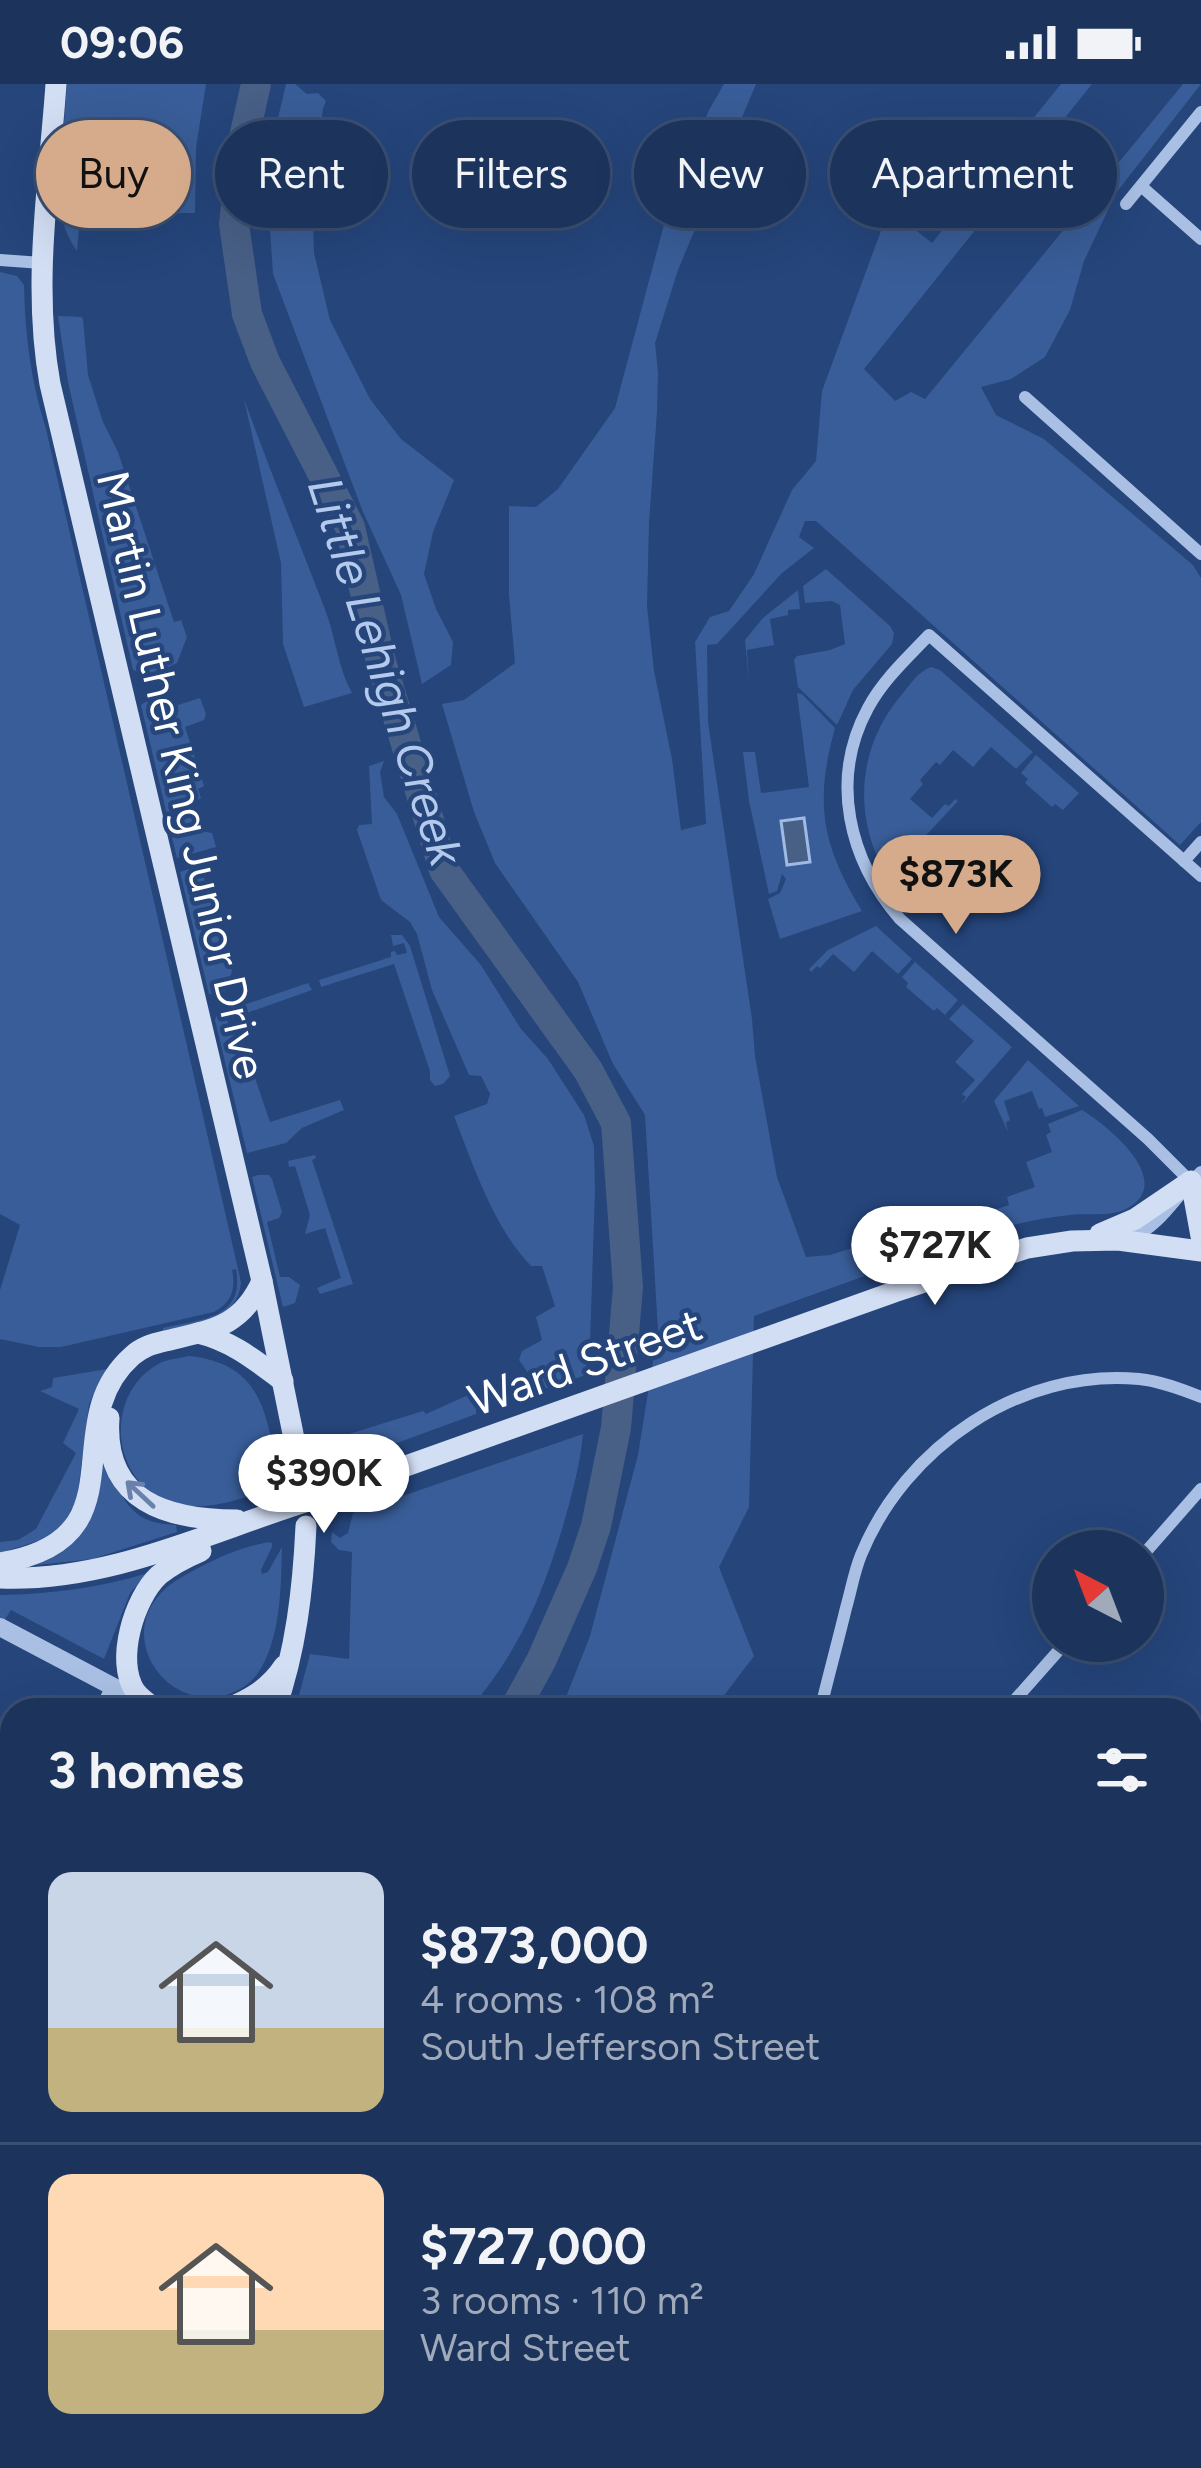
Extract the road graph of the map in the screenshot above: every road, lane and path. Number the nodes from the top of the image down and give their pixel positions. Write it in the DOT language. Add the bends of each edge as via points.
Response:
graph roads {
  1 [pos="56,84"];
  2 [pos="1201,112"];
  3 [pos="1141,186"];
  4 [pos="1126,204"];
  5 [pos="1201,239"];
  6 [pos="0,260"];
  7 [pos="42,263"];
  8 [pos="1025,398"];
  9 [pos="1201,554"];
  10 [pos="1201,842"];
  11 [pos="1184,861"];
  12 [pos="1201,876"];
  13 [pos="1198,1183"];
  14 [pos="1129,1240"];
  15 [pos="1072,1241"];
  16 [pos="1200,1246"];
  17 [pos="262,1281"];
  18 [pos="197,1333"];
  19 [pos="154,1343"];
  20 [pos="283,1381"];
  21 [pos="1201,1396"];
  22 [pos="302,1478"];
  23 [pos="1201,1489"];
  24 [pos="250,1525"];
  25 [pos="306,1526"];
  26 [pos="1164,1531"];
  27 [pos="0,1563"];
  28 [pos="0,1578"];
  29 [pos="2,1628"];
  30 [pos="130,1635"];
  31 [pos="294,1643"];
  32 [pos="1048,1662"];
  33 [pos="112,1686"];
  34 [pos="106,1698"];
  35 [pos="134,1698"];
  36 [pos="144,1698"];
  37 [pos="252,1698"];
  38 [pos="278,1698"];
  39 [pos="825,1698"];
  40 [pos="1017,1698"];
  1 -- 7 [label="main road, Martin Luther King Junior Drive"];
  2 -- 3 [label="street"];
  3 -- 4 [label="street"];
  3 -- 5 [label="street"];
  6 -- 7 [label="street"];
  7 -- 17 [label="main road, Martin Luther King Junior Drive" via="50,384"];
  8 -- 9 [label="street"];
  10 -- 11 [label="street"];
  11 -- 12 [label="street"];
  11 -- 13 [label="street" via="929,635 886,680 859,726 847,778 855,843 900,919"];
  13 -- 14 [label="street"];
  13 -- 15 [label="main road" via="1118,1228"];
  13 -- 16 [label="main road"];
  14 -- 15 [label="main road, Ward Street"];
  14 -- 16 [label="main road, Ward Street"];
  15 -- 24 [label="main road, Ward Street" via="995,1258"];
  17 -- 18 [label="main road" via="234,1320"];
  17 -- 20 [label="main road, Martin Luther King Junior Drive"];
  18 -- 19 [label="main road"];
  18 -- 20 [label="main road" via="238,1348"];
  24 -- 19 [label="main road, one-way" via="175,1516 143,1500 118,1470 110,1413 123,1378"];
  19 -- 27 [label="main road" via="131,1356 107,1387 88,1500 76,1525 38,1555"];
  20 -- 22 [label="main road, Martin Luther King Junior Drive"];
  21 -- 39 [label="street" via="1143,1380 1063,1385 985,1414 929,1454 891,1498 859,1559"];
  23 -- 26 [label="street"];
  24 -- 28 [label="main road, Ward Street" via="74,1575"];
  24 -- 30 [label="main road" via="160,1574 135,1610"];
  25 -- 31 [label="main road"];
  29 -- 33 [label="street"];
  30 -- 33 [label="main road"];
  30 -- 36 [label="main road" via="129,1677"];
  31 -- 37 [label="main road" via="282,1670"];
  31 -- 38 [label="main road"];
  32 -- 40 [label="street"];
  33 -- 34 [label="street"];
  33 -- 35 [label="street"];
}
